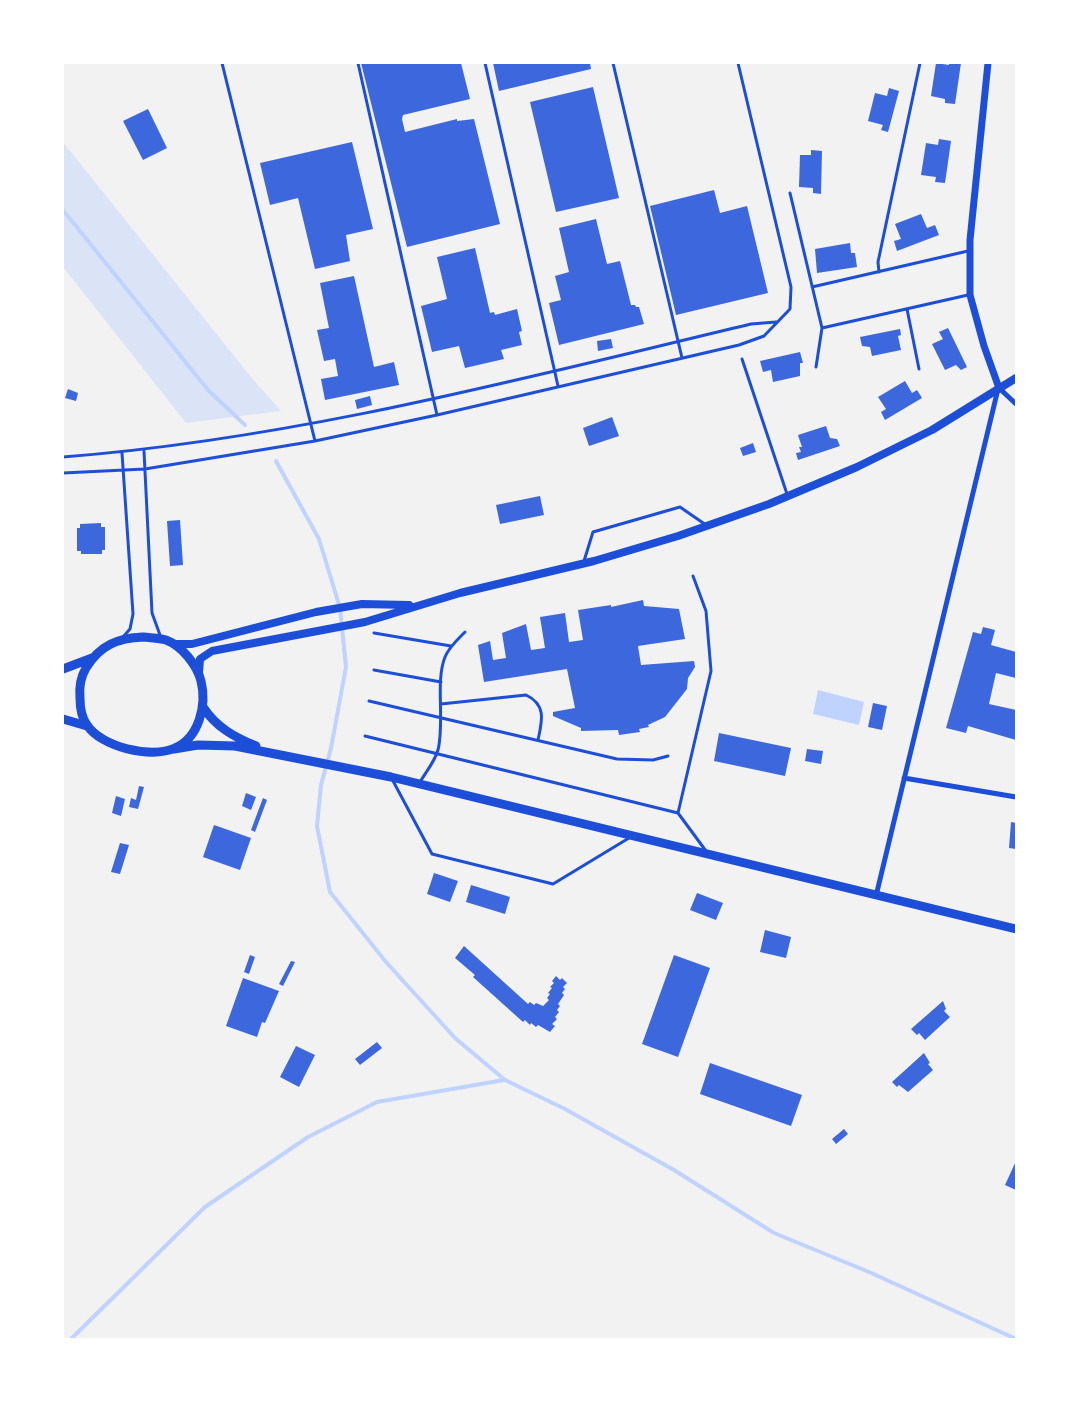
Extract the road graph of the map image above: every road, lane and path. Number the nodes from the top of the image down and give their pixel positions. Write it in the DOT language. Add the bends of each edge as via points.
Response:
graph roads {
  1 [pos="222,63"];
  2 [pos="358,63"];
  3 [pos="485,63"];
  4 [pos="613,63"];
  5 [pos="738,63"];
  6 [pos="920,63"];
  7 [pos="988,63"];
  8 [pos="790,193"];
  9 [pos="970,250"];
  10 [pos="879,272"];
  11 [pos="812,288"];
  12 [pos="970,295"];
  13 [pos="907,309"];
  14 [pos="778,321"];
  15 [pos="822,328"];
  16 [pos="678,341"];
  17 [pos="682,358"];
  18 [pos="742,359"];
  19 [pos="816,367"];
  20 [pos="919,369"];
  21 [pos="555,371"];
  22 [pos="1016,378"];
  23 [pos="559,387"];
  24 [pos="999,388"];
  25 [pos="433,398"];
  26 [pos="1016,405"];
  27 [pos="437,415"];
  28 [pos="310,423"];
  29 [pos="315,441"];
  30 [pos="144,450"];
  31 [pos="122,453"];
  32 [pos="63,457"];
  33 [pos="145,469"];
  34 [pos="123,471"];
  35 [pos="63,473"];
  36 [pos="788,496"];
  37 [pos="707,526"];
  38 [pos="583,564"];
  39 [pos="693,576"];
  40 [pos="418,605"];
  41 [pos="465,632"];
  42 [pos="374,633"];
  43 [pos="162,639"];
  44 [pos="121,640"];
  45 [pos="174,645"];
  46 [pos="451,646"];
  47 [pos="92,658"];
  48 [pos="63,669"];
  49 [pos="374,670"];
  50 [pos="199,673"];
  51 [pos="441,682"];
  52 [pos="369,701"];
  53 [pos="441,704"];
  54 [pos="203,707"];
  55 [pos="442,717"];
  56 [pos="63,719"];
  57 [pos="87,726"];
  58 [pos="365,736"];
  59 [pos="538,740"];
  60 [pos="174,749"];
  61 [pos="272,753"];
  62 [pos="437,753"];
  63 [pos="668,756"];
  64 [pos="391,777"];
  65 [pos="904,778"];
  66 [pos="419,784"];
  67 [pos="1016,796"];
  68 [pos="678,813"];
  69 [pos="631,836"];
  70 [pos="709,855"];
  71 [pos="876,896"];
  72 [pos="1016,929"];
  1 -- 28 [label="lane"];
  2 -- 25 [label="lane"];
  3 -- 21 [label="lane"];
  4 -- 16 [label="lane"];
  5 -- 14 [label="lane" via="791,287 790,309"];
  6 -- 10 [label="lane"];
  7 -- 9 [label="street"];
  8 -- 11 [label="lane"];
  9 -- 10 [label="lane"];
  9 -- 12 [label="street"];
  10 -- 11 [label="lane"];
  11 -- 15 [label="lane"];
  12 -- 13 [label="lane"];
  12 -- 24 [label="street"];
  13 -- 15 [label="lane"];
  13 -- 20 [label="lane"];
  14 -- 16 [label="lane"];
  14 -- 17 [label="lane" via="764,336"];
  15 -- 19 [label="lane"];
  16 -- 17 [label="lane"];
  16 -- 21 [label="lane"];
  17 -- 23 [label="lane"];
  18 -- 36 [label="lane"];
  21 -- 23 [label="lane"];
  21 -- 25 [label="lane"];
  22 -- 24 [label="main road"];
  23 -- 27 [label="lane"];
  24 -- 26 [label="street"];
  24 -- 36 [label="main road" via="932,430"];
  24 -- 65 [label="street"];
  25 -- 27 [label="lane"];
  25 -- 28 [label="lane"];
  27 -- 29 [label="lane"];
  28 -- 29 [label="lane"];
  28 -- 30 [label="lane"];
  29 -- 33 [label="lane"];
  30 -- 31 [label="lane"];
  30 -- 33 [label="lane"];
  31 -- 32 [label="lane"];
  31 -- 34 [label="lane"];
  33 -- 34 [label="lane"];
  33 -- 43 [label="lane" via="152,613"];
  34 -- 35 [label="lane"];
  34 -- 44 [label="lane" via="133,614 130,629"];
  36 -- 37 [label="main road"];
  37 -- 38 [label="main road"];
  37 -- 38 [label="lane" via="680,507 593,532"];
  38 -- 40 [label="main road"];
  39 -- 68 [label="lane" via="706,611 711,671"];
  40 -- 45 [label="main road" via="362,604"];
  40 -- 50 [label="main road" via="365,622 212,651 200,659"];
  41 -- 46 [label="lane"];
  42 -- 46 [label="lane"];
  43 -- 44 [label="main road"];
  43 -- 45 [label="main road"];
  44 -- 47 [label="main road" via="102,648"];
  45 -- 50 [label="main road"];
  46 -- 51 [label="lane" via="442,667"];
  47 -- 48 [label="main road"];
  47 -- 57 [label="main road" via="79,686"];
  49 -- 51 [label="lane"];
  50 -- 54 [label="main road"];
  51 -- 53 [label="lane"];
  52 -- 55 [label="lane"];
  53 -- 55 [label="lane"];
  53 -- 59 [label="lane" via="526,695 542,711"];
  54 -- 60 [label="main road" via="187,740"];
  54 -- 61 [label="main road" via="235,738"];
  55 -- 59 [label="lane"];
  55 -- 62 [label="lane"];
  56 -- 57 [label="main road"];
  57 -- 60 [label="main road" via="110,743 131,750"];
  58 -- 62 [label="lane"];
  59 -- 63 [label="lane" via="617,759 653,760"];
  60 -- 61 [label="main road" via="215,745"];
  61 -- 64 [label="main road"];
  62 -- 66 [label="lane"];
  62 -- 68 [label="lane"];
  64 -- 66 [label="main road"];
  64 -- 69 [label="lane" via="432,855 500,872 552,884"];
  65 -- 67 [label="street"];
  65 -- 71 [label="street"];
  66 -- 69 [label="main road"];
  68 -- 70 [label="lane"];
  69 -- 70 [label="main road"];
  70 -- 71 [label="main road"];
  71 -- 72 [label="main road"];
}
